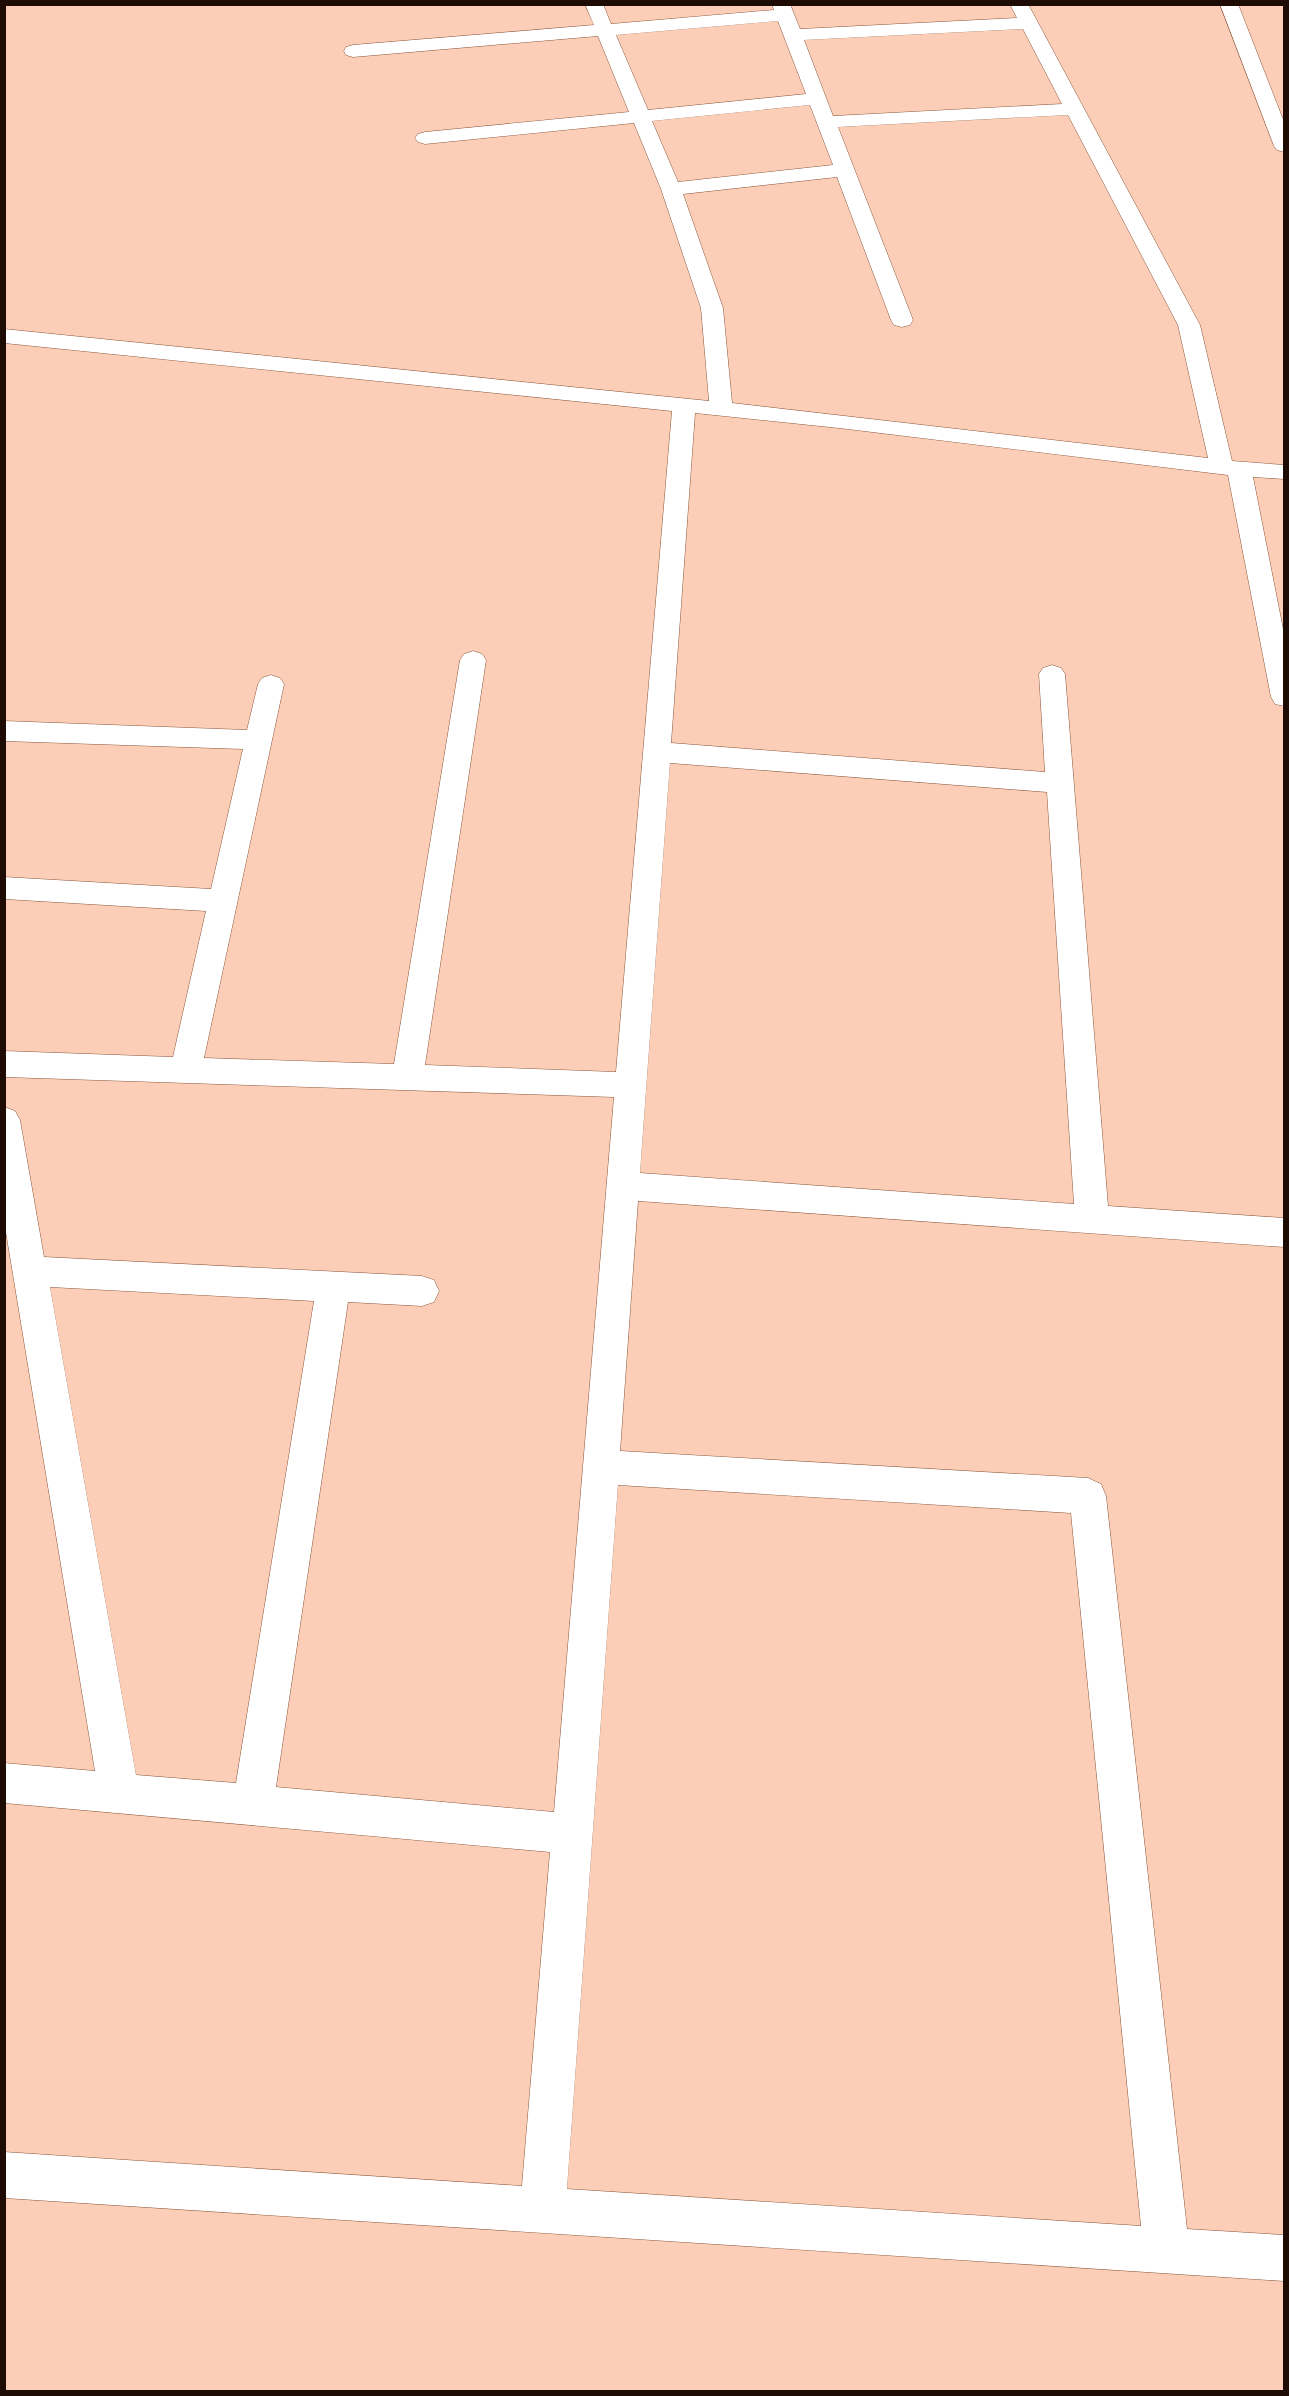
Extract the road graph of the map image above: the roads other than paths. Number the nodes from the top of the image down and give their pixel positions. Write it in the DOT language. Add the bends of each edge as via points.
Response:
graph roads {
  1 [pos="594,4"];
  2 [pos="1019,4"];
  3 [pos="1229,4"];
  4 [pos="783,10"];
  5 [pos="1029,23"];
  6 [pos="604,29"];
  7 [pos="793,35"];
  8 [pos="353,51"];
  9 [pos="817,99"];
  10 [pos="1074,109"];
  11 [pos="640,117"];
  12 [pos="825,122"];
  13 [pos="425,138"];
  14 [pos="1284,146"];
  15 [pos="844,170"];
  16 [pos="670,189"];
  17 [pos="902,320"];
  18 [pos="4,336"];
  19 [pos="684,405"];
  20 [pos="721,409"];
  21 [pos="1231,468"];
  22 [pos="1284,472"];
  23 [pos="473,660"];
  24 [pos="1052,674"];
  25 [pos="272,684"];
  26 [pos="1284,697"];
  27 [pos="4,731"];
  28 [pos="259,740"];
  29 [pos="657,752"];
  30 [pos="1060,783"];
  31 [pos="4,888"];
  32 [pos="224,902"];
  33 [pos="4,1064"];
  34 [pos="186,1070"];
  35 [pos="408,1077"];
  36 [pos="632,1085"];
  37 [pos="4,1120"];
  38 [pos="623,1186"];
  39 [pos="1092,1219"];
  40 [pos="1284,1233"];
  41 [pos="31,1271"];
  42 [pos="333,1286"];
  43 [pos="422,1291"];
  44 [pos="602,1467"];
  45 [pos="4,1784"];
  46 [pos="119,1794"];
  47 [pos="252,1806"];
  48 [pos="573,1834"];
  49 [pos="4,2175"];
  50 [pos="543,2211"];
  51 [pos="1166,2249"];
  52 [pos="1284,2258"];
  1 -- 6 [label="street"];
  2 -- 5 [label="street"];
  3 -- 14 [label="street"];
  4 -- 6 [label="street"];
  4 -- 7 [label="street"];
  5 -- 7 [label="street"];
  5 -- 10 [label="street"];
  6 -- 8 [label="street"];
  6 -- 11 [label="street"];
  7 -- 9 [label="street"];
  9 -- 11 [label="street"];
  9 -- 12 [label="street"];
  10 -- 12 [label="street"];
  10 -- 21 [label="street" via="1189,325"];
  11 -- 13 [label="street"];
  11 -- 16 [label="street"];
  12 -- 15 [label="street"];
  15 -- 16 [label="street"];
  15 -- 17 [label="street"];
  16 -- 20 [label="street" via="712,308"];
  18 -- 19 [label="street"];
  19 -- 20 [label="street"];
  19 -- 29 [label="street"];
  20 -- 21 [label="street"];
  21 -- 22 [label="street"];
  21 -- 26 [label="street"];
  23 -- 35 [label="street"];
  24 -- 30 [label="street"];
  25 -- 28 [label="street"];
  27 -- 28 [label="street"];
  28 -- 32 [label="street"];
  29 -- 30 [label="street"];
  29 -- 36 [label="street"];
  30 -- 39 [label="street"];
  31 -- 32 [label="street"];
  32 -- 34 [label="street"];
  33 -- 34 [label="street"];
  34 -- 35 [label="street"];
  35 -- 36 [label="street"];
  36 -- 38 [label="street"];
  37 -- 41 [label="street"];
  38 -- 39 [label="street"];
  38 -- 44 [label="street"];
  39 -- 40 [label="street"];
  41 -- 42 [label="street"];
  41 -- 46 [label="street"];
  42 -- 43 [label="street"];
  42 -- 47 [label="street"];
  44 -- 48 [label="street"];
  44 -- 51 [label="street" via="1088,1496"];
  45 -- 46 [label="street"];
  46 -- 47 [label="street"];
  47 -- 48 [label="street"];
  48 -- 50 [label="street"];
  49 -- 50 [label="street"];
  50 -- 51 [label="street"];
  51 -- 52 [label="street"];
}
